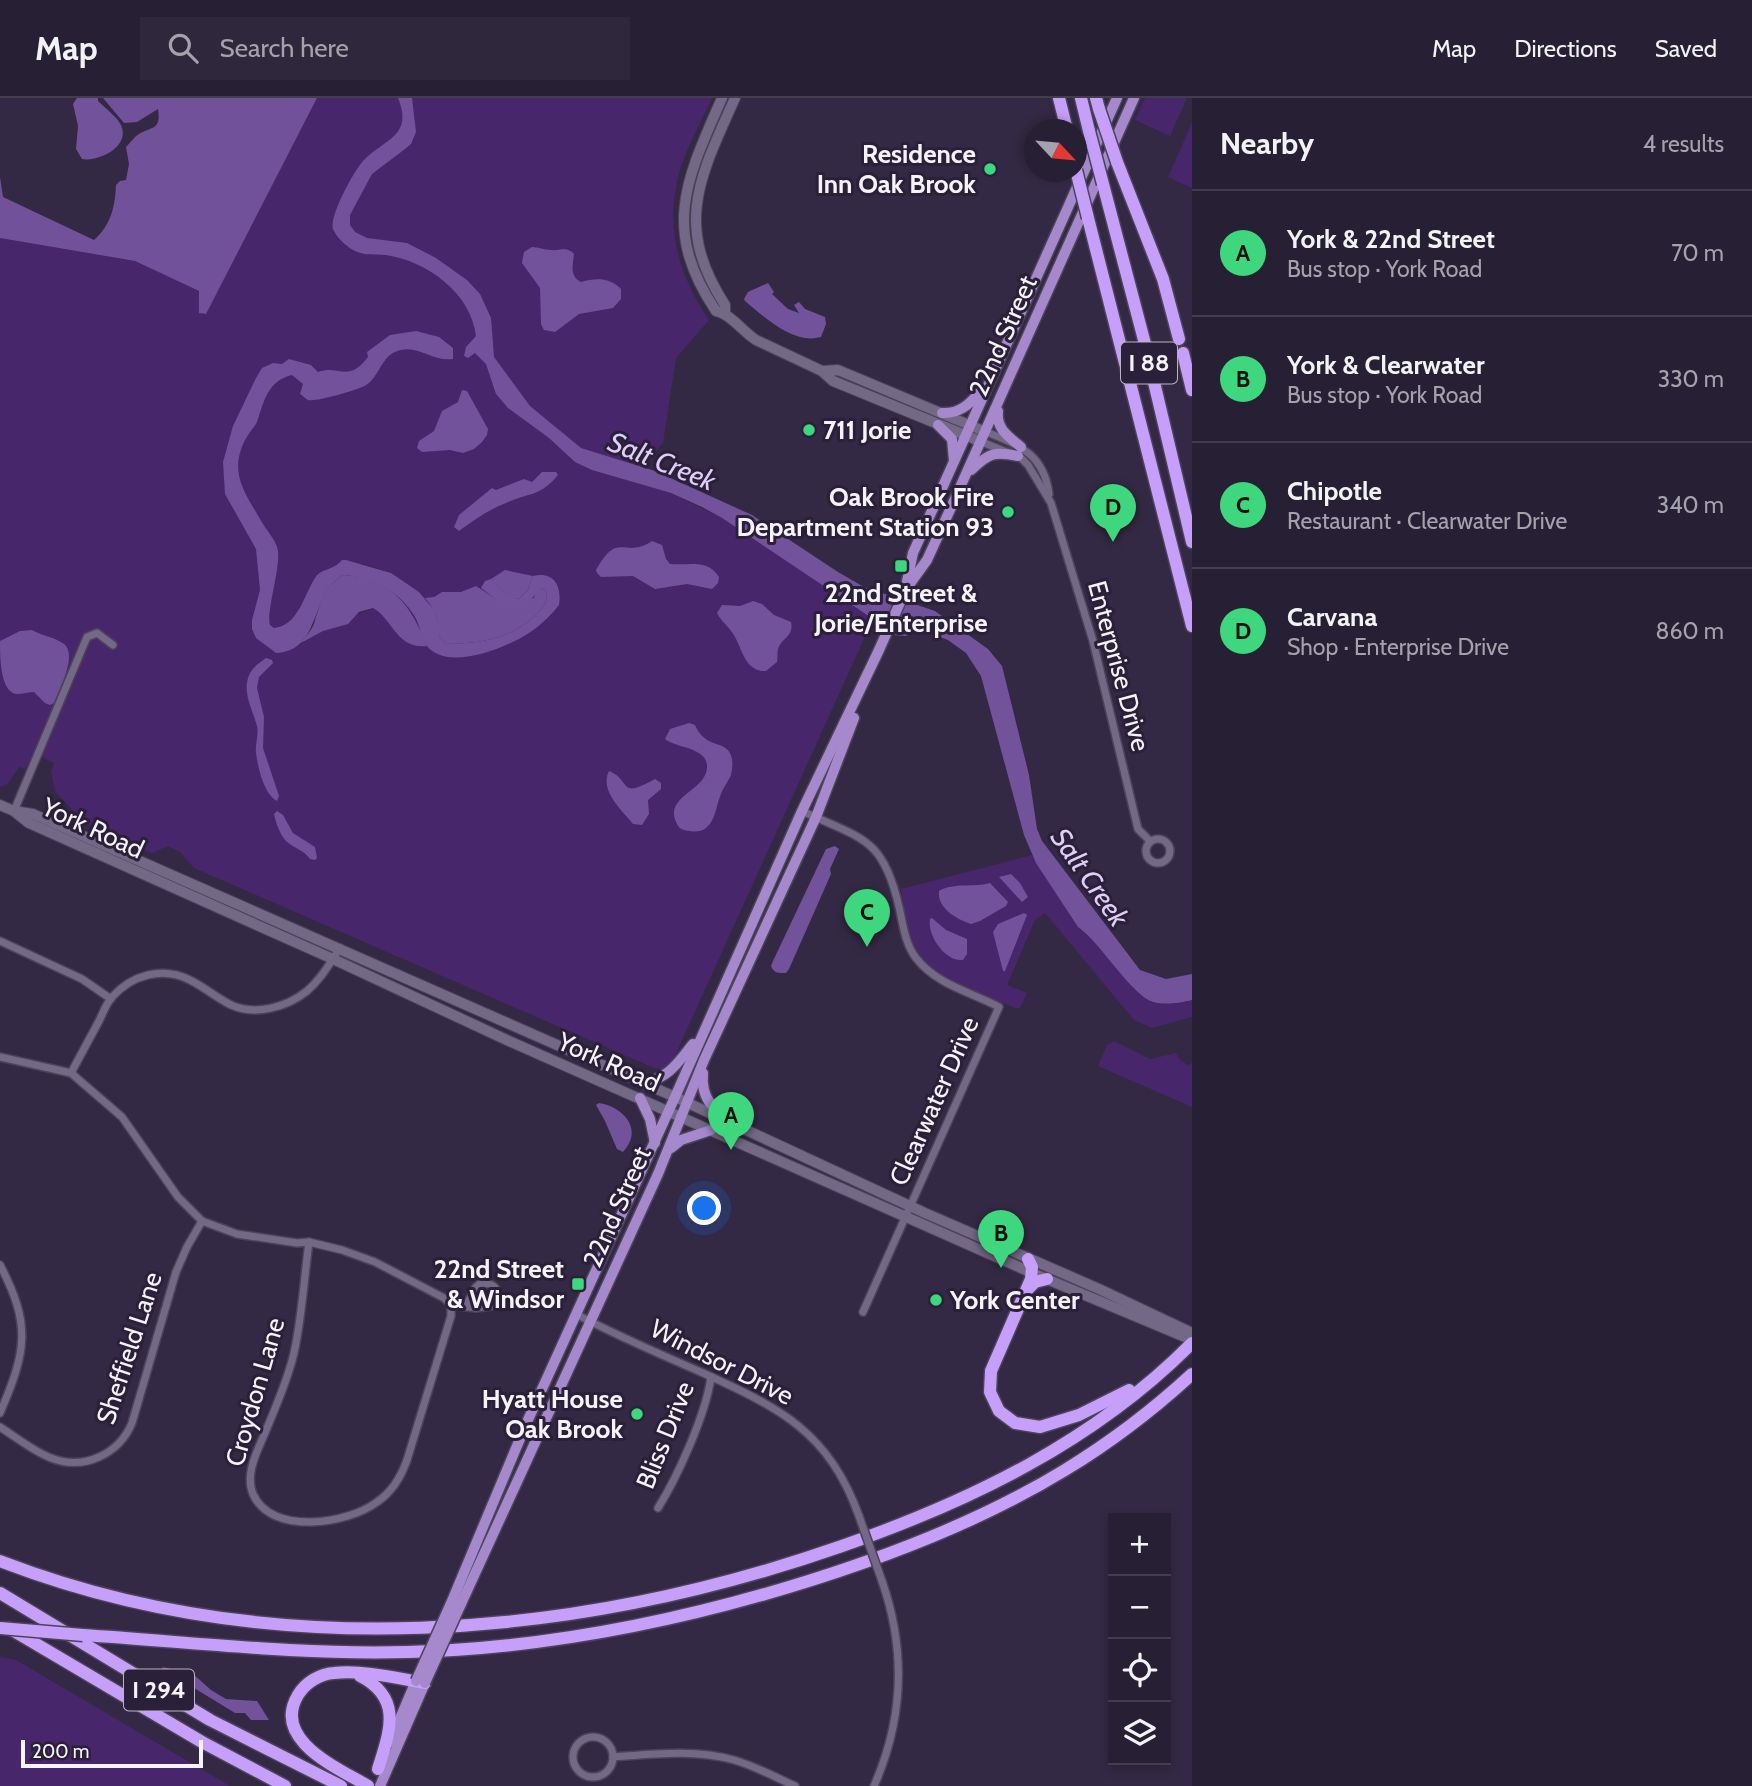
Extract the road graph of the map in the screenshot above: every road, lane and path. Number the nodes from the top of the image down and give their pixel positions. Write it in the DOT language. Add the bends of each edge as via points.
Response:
graph roads {
  1 [pos="722,98"];
  2 [pos="735,98"];
  3 [pos="1059,98"];
  4 [pos="1081,98"];
  5 [pos="1117,98"];
  6 [pos="1134,98"];
  7 [pos="1097,104"];
  8 [pos="1064,119"];
  9 [pos="1079,182"];
  10 [pos="725,313"];
  11 [pos="1179,339"];
  12 [pos="1183,353"];
  13 [pos="989,383"];
  14 [pos="1192,390"];
  15 [pos="998,404"];
  16 [pos="940,419"];
  17 [pos="968,430"];
  18 [pos="984,437"];
  19 [pos="1019,451"];
  20 [pos="954,461"];
  21 [pos="967,474"];
  22 [pos="1192,542"];
  23 [pos="906,589"];
  24 [pos="1192,626"];
  25 [pos="113,645"];
  26 [pos="879,650"];
  27 [pos="0,805"];
  28 [pos="802,810"];
  29 [pos="14,811"];
  30 [pos="816,817"];
  31 [pos="1150,841"];
  32 [pos="0,941"];
  33 [pos="340,948"];
  34 [pos="333,959"];
  35 [pos="111,999"];
  36 [pos="704,1031"];
  37 [pos="0,1057"];
  38 [pos="704,1060"];
  39 [pos="71,1073"];
  40 [pos="645,1084"];
  41 [pos="675,1097"];
  42 [pos="640,1098"];
  43 [pos="688,1104"];
  44 [pos="669,1111"];
  45 [pos="682,1117"];
  46 [pos="736,1126"];
  47 [pos="711,1129"];
  48 [pos="655,1143"];
  49 [pos="668,1149"];
  50 [pos="908,1211"];
  51 [pos="202,1221"];
  52 [pos="309,1242"];
  53 [pos="1028,1259"];
  54 [pos="0,1265"];
  55 [pos="1032,1273"];
  56 [pos="1047,1279"];
  57 [pos="1025,1293"];
  58 [pos="451,1305"];
  59 [pos="466,1307"];
  60 [pos="863,1312"];
  61 [pos="576,1314"];
  62 [pos="590,1321"];
  63 [pos="1169,1326"];
  64 [pos="1192,1332"];
  65 [pos="1192,1342"];
  66 [pos="1176,1359"];
  67 [pos="1192,1374"];
  68 [pos="711,1377"];
  69 [pos="0,1413"];
  70 [pos="0,1427"];
  71 [pos="658,1508"];
  72 [pos="0,1561"];
  73 [pos="0,1593"];
  74 [pos="456,1602"];
  75 [pos="0,1623"];
  76 [pos="0,1628"];
  77 [pos="354,1672"];
  78 [pos="421,1682"];
  79 [pos="613,1757"];
  80 [pos="379,1777"];
  81 [pos="285,1786"];
  82 [pos="342,1786"];
  83 [pos="369,1786"];
  84 [pos="794,1786"];
  85 [pos="874,1786"];
  1 -- 10 [label="main road" via="692,168 683,217 685,241 698,281 716,311"];
  2 -- 10 [label="main road" via="708,159 695,215 702,260"];
  3 -- 8 [label="highway"];
  4 -- 22 [label="highway, I 88, bridge"];
  5 -- 13 [label="main road, 22nd Street"];
  6 -- 15 [label="main road, 22nd Street"];
  7 -- 11 [label="highway, I 88, bridge" via="1163,279"];
  9 -- 24 [label="highway, I 88, bridge"];
  10 -- 16 [label="main road" via="746,334 822,371 833,381"];
  12 -- 14 [label="highway, I 88"];
  13 -- 16 [label="main road" via="959,411"];
  13 -- 17 [label="main road, 22nd Street"];
  15 -- 18 [label="main road, 22nd Street"];
  15 -- 19 [label="main road" via="997,422"];
  16 -- 17 [label="main road"];
  16 -- 20 [label="main road" via="951,439"];
  17 -- 18 [label="main road"];
  17 -- 20 [label="main road, 22nd Street"];
  18 -- 19 [label="street"];
  18 -- 21 [label="main road, 22nd Street"];
  19 -- 21 [label="main road" via="986,456"];
  19 -- 31 [label="street, Enterprise Drive" via="1049,498 1094,641 1138,829"];
  20 -- 23 [label="main road, 22nd Street" via="912,557"];
  21 -- 23 [label="main road, 22nd Street" via="927,560"];
  23 -- 26 [label="main road, 22nd Street"];
  25 -- 29 [label="street" via="95,633 83,643"];
  26 -- 28 [label="main road, 22nd Street"];
  26 -- 30 [label="main road, 22nd Street"];
  27 -- 29 [label="main road, York Road"];
  28 -- 30 [label="street, Clearwater Drive"];
  28 -- 36 [label="main road, 22nd Street"];
  29 -- 33 [label="main road, York Road" via="33,814"];
  29 -- 34 [label="main road, York Road" via="29,823"];
  30 -- 38 [label="main road, 22nd Street"];
  30 -- 50 [label="street, Clearwater Drive" via="861,839 886,863 907,941 923,966 943,982 999,1007"];
  32 -- 35 [label="street" via="82,979"];
  33 -- 34 [label="street"];
  33 -- 40 [label="main road, York Road"];
  34 -- 35 [label="street" via="304,994 277,1007 238,1007 189,979 167,973 142,976"];
  34 -- 42 [label="main road, York Road"];
  35 -- 39 [label="street"];
  36 -- 40 [label="main road" via="674,1069"];
  36 -- 41 [label="main road, 22nd Street"];
  37 -- 39 [label="street"];
  38 -- 43 [label="main road, 22nd Street"];
  38 -- 46 [label="main road" via="705,1097"];
  39 -- 51 [label="street" via="121,1117 178,1197"];
  40 -- 41 [label="main road, York Road"];
  41 -- 43 [label="main road, York Road"];
  41 -- 44 [label="main road, 22nd Street"];
  42 -- 44 [label="main road, York Road"];
  42 -- 48 [label="main road"];
  43 -- 45 [label="main road, 22nd Street"];
  43 -- 46 [label="main road, York Road"];
  44 -- 45 [label="main road, York Road"];
  44 -- 48 [label="main road, 22nd Street"];
  45 -- 47 [label="main road, York Road"];
  45 -- 49 [label="main road, 22nd Street"];
  46 -- 50 [label="main road, York Road"];
  47 -- 49 [label="main road"];
  47 -- 50 [label="main road, York Road"];
  48 -- 61 [label="main road, 22nd Street"];
  49 -- 62 [label="main road, 22nd Street"];
  50 -- 53 [label="main road, York Road"];
  50 -- 55 [label="main road, York Road"];
  50 -- 60 [label="street"];
  51 -- 52 [label="street" via="237,1234"];
  51 -- 70 [label="street, Sheffield Lane" via="179,1265 132,1423 122,1441 95,1460 67,1462 46,1455"];
  52 -- 58 [label="street" via="375,1262"];
  52 -- 58 [label="street, Croydon Lane" via="294,1352 250,1474 252,1493 275,1517 331,1520 368,1508 390,1490 407,1460"];
  53 -- 55 [label="highway"];
  53 -- 63 [label="main road, York Road"];
  54 -- 69 [label="street" via="17,1299 23,1342 18,1369"];
  55 -- 56 [label="main road, York Road"];
  55 -- 57 [label="highway"];
  56 -- 57 [label="highway" via="1035,1282"];
  56 -- 63 [label="main road, York Road"];
  57 -- 66 [label="highway" via="989,1382 994,1404 1014,1423 1040,1427 1079,1415 1135,1387"];
  58 -- 59 [label="street"];
  59 -- 59 [label="street" via="491,1306 498,1299 497,1289 481,1283"];
  61 -- 62 [label="street, Windsor Drive"];
  61 -- 74 [label="main road, 22nd Street" via="527,1422"];
  62 -- 68 [label="street, Windsor Drive"];
  62 -- 74 [label="main road, 22nd Street"];
  63 -- 64 [label="main road, York Road"];
  63 -- 65 [label="main road, York Road"];
  65 -- 66 [label="highway"];
  66 -- 72 [label="highway" via="1078,1435 938,1510 776,1567 607,1607 447,1627 291,1626 149,1604"];
  67 -- 76 [label="highway, bridge" via="1087,1457 990,1512 847,1569 693,1613 557,1639 410,1652 309,1650"];
  68 -- 71 [label="street, Bliss Drive" via="708,1398"];
  68 -- 85 [label="street, Windsor Drive, bridge" via="773,1407 803,1429 841,1474 859,1517 898,1641 900,1686 893,1734"];
  73 -- 82 [label="highway, I 294" via="210,1720"];
  74 -- 78 [label="main road, 22nd Street, bridge"];
  75 -- 81 [label="highway, I 294"];
  77 -- 78 [label="highway"];
  77 -- 80 [label="highway" via="379,1688 388,1703 389,1729"];
  77 -- 83 [label="highway" via="324,1674 306,1685 292,1716 306,1746"];
  78 -- 80 [label="main road, 22nd Street"];
  79 -- 79 [label="street" via="605,1741 590,1737 576,1745 573,1759 578,1771 594,1777 610,1768"];
  79 -- 84 [label="street" via="719,1757"];
  80 -- 83 [label="main road"];
}
